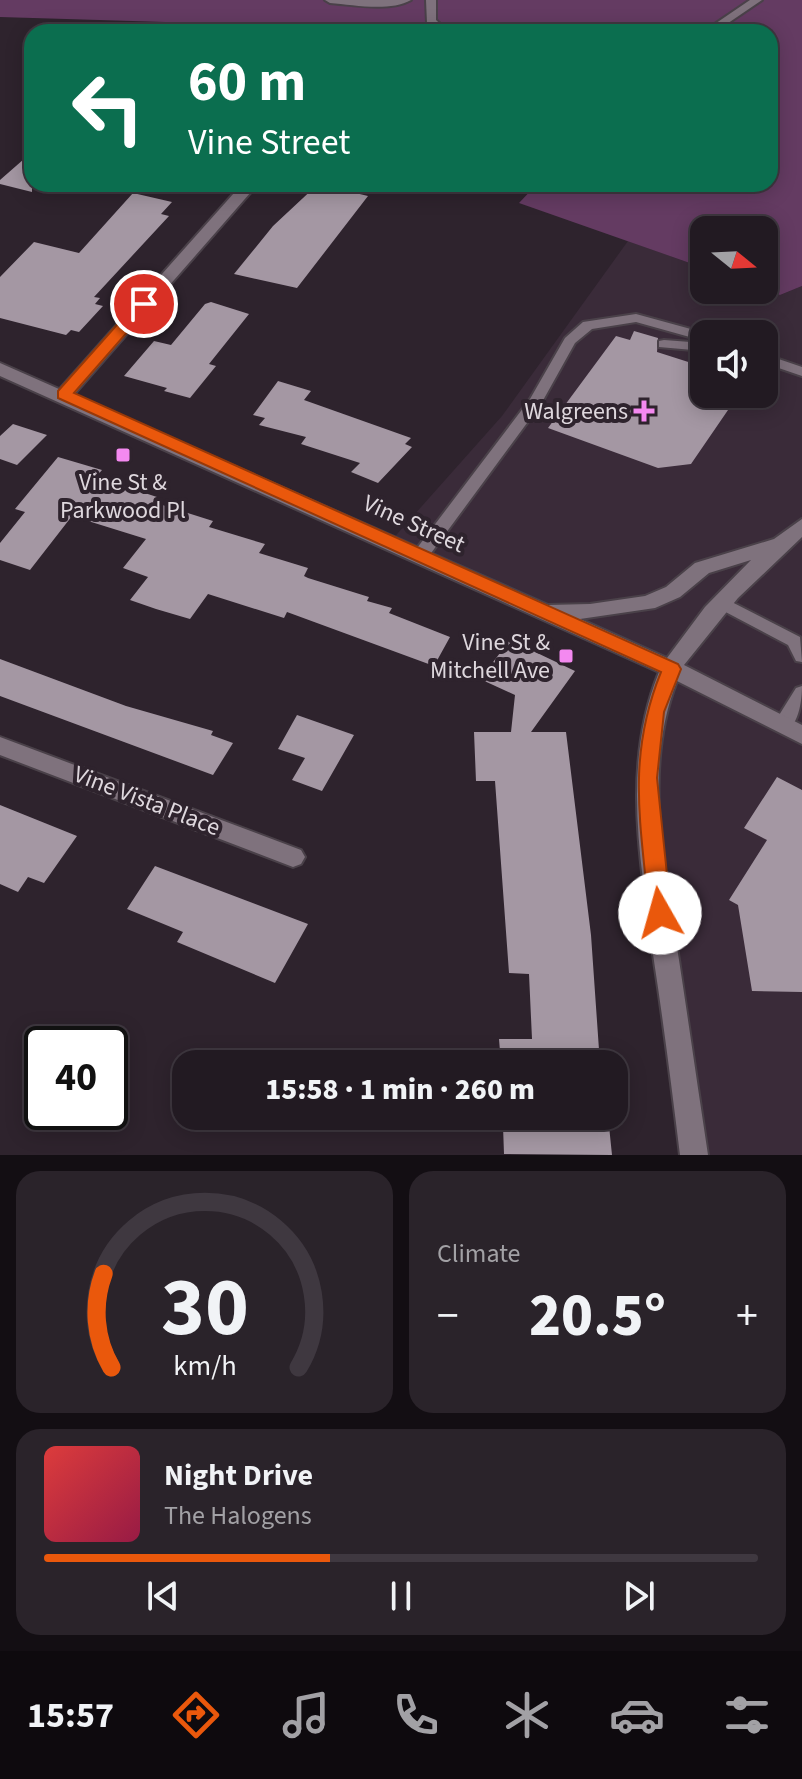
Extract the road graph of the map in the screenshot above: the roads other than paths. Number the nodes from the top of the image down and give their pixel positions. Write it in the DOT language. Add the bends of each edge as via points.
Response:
graph roads {
  1 [pos="330,0"];
  2 [pos="406,0"];
  3 [pos="431,0"];
  4 [pos="757,0"];
  5 [pos="435,24"];
  6 [pos="720,24"];
  7 [pos="243,192"];
  8 [pos="614,319"];
  9 [pos="690,333"];
  10 [pos="633,334"];
  11 [pos="664,344"];
  12 [pos="690,346"];
  13 [pos="778,363"];
  14 [pos="0,369"];
  15 [pos="802,372"];
  16 [pos="64,395"];
  17 [pos="800,530"];
  18 [pos="778,545"];
  19 [pos="420,556"];
  20 [pos="724,604"];
  21 [pos="541,610"];
  22 [pos="799,643"];
  23 [pos="672,669"];
  24 [pos="802,693"];
  25 [pos="782,725"];
  26 [pos="802,735"];
  27 [pos="0,746"];
  28 [pos="293,857"];
  29 [pos="694,1155"];
  1 -- 2 [label="lane"];
  3 -- 5 [label="lane"];
  4 -- 6 [label="lane"];
  7 -- 16 [label="main road"];
  8 -- 9 [label="lane" via="636,318"];
  8 -- 10 [label="lane"];
  8 -- 19 [label="lane" via="588,325 570,341 536,401"];
  11 -- 12 [label="lane"];
  13 -- 15 [label="lane"];
  14 -- 16 [label="main road, Vine Street"];
  16 -- 19 [label="main road, Vine Street"];
  17 -- 18 [label="main road"];
  18 -- 20 [label="main road"];
  18 -- 21 [label="main road" via="702,568 673,592 648,603 590,612"];
  19 -- 21 [label="main road, Vine Street"];
  20 -- 22 [label="lane"];
  20 -- 23 [label="main road"];
  21 -- 23 [label="main road, Vine Street"];
  23 -- 25 [label="main road, Vine Street"];
  23 -- 29 [label="main road" via="655,712 647,778 656,883"];
  24 -- 25 [label="lane"];
  25 -- 26 [label="main road, Vine Street"];
  27 -- 28 [label="main road, Vine Vista Place"];
}
